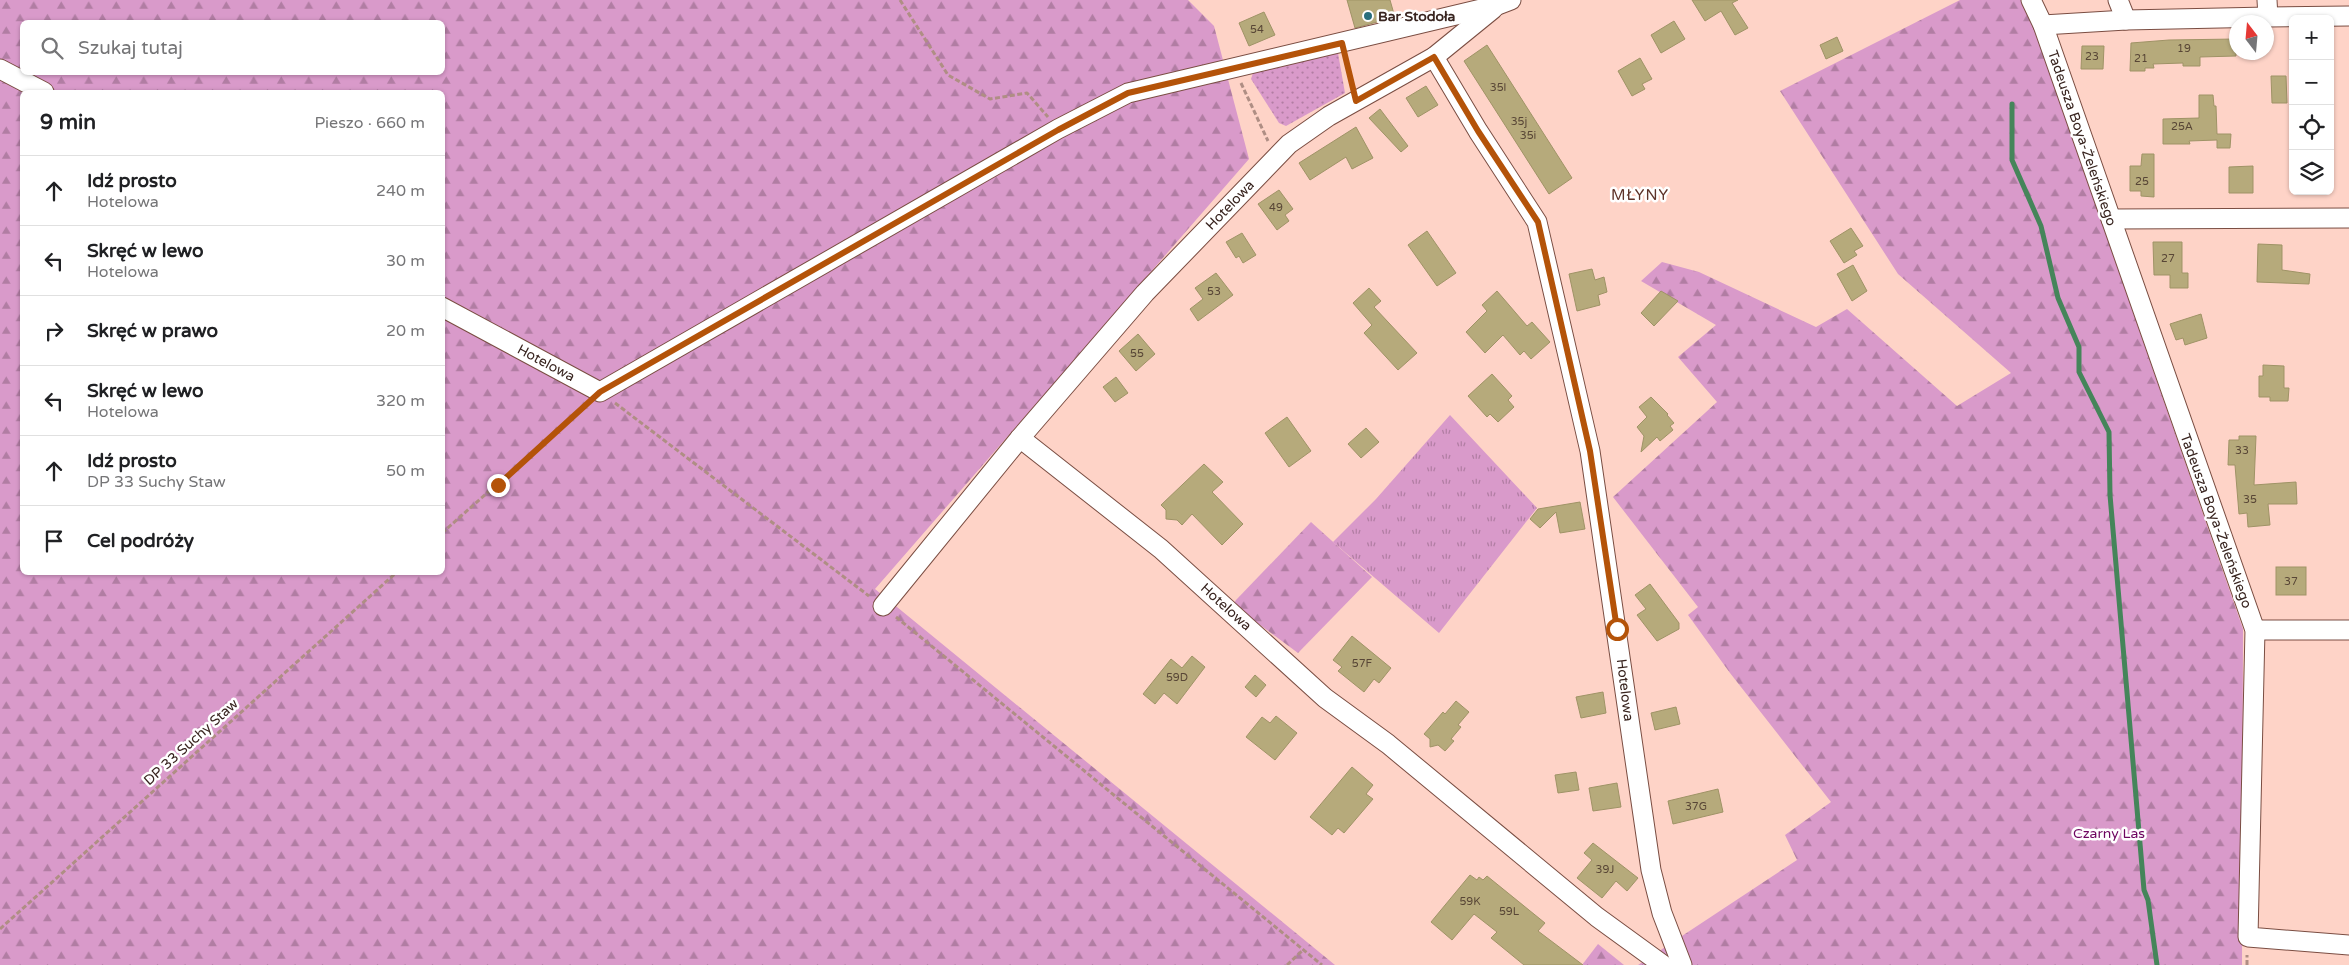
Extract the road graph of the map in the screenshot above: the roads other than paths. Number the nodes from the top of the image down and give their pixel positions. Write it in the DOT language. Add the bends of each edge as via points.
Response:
graph roads {
  1 [pos="2031,0"];
  2 [pos="2118,0"];
  3 [pos="1504,3"];
  4 [pos="2268,8"];
  5 [pos="2349,16"];
  6 [pos="2126,20"];
  7 [pos="2043,25"];
  8 [pos="1434,57"];
  9 [pos="0,69"];
  10 [pos="40,90"];
  11 [pos="2349,218"];
  12 [pos="2111,219"];
  13 [pos="445,309"];
  14 [pos="1020,438"];
  15 [pos="883,606"];
  16 [pos="2255,630"];
  17 [pos="2349,630"];
  18 [pos="2349,945"];
  19 [pos="1663,965"];
  20 [pos="1682,965"];
  1 -- 7 [label="street, Tadeusza Boya-Żeleńskiego"];
  2 -- 6 [label="street"];
  3 -- 8 [label="street, Hotelowa"];
  3 -- 13 [label="street, Hotelowa" via="1128,93 600,392"];
  4 -- 5 [label="street"];
  4 -- 6 [label="street"];
  6 -- 7 [label="street"];
  7 -- 12 [label="street, Tadeusza Boya-Żeleńskiego"];
  8 -- 14 [label="street, Hotelowa" via="1305,132 1276,156 1145,292"];
  8 -- 20 [label="street, Hotelowa" via="1538,222 1590,451 1651,870 1662,913"];
  9 -- 10 [label="street"];
  11 -- 12 [label="street"];
  12 -- 16 [label="street, Tadeusza Boya-Żeleńskiego"];
  14 -- 15 [label="street, Hotelowa"];
  14 -- 19 [label="street, Hotelowa" via="1161,549 1325,698 1388,744 1597,917"];
  16 -- 17 [label="street"];
  16 -- 18 [label="street, Tadeusza Boya-Żeleńskiego" via="2248,937"];
}
